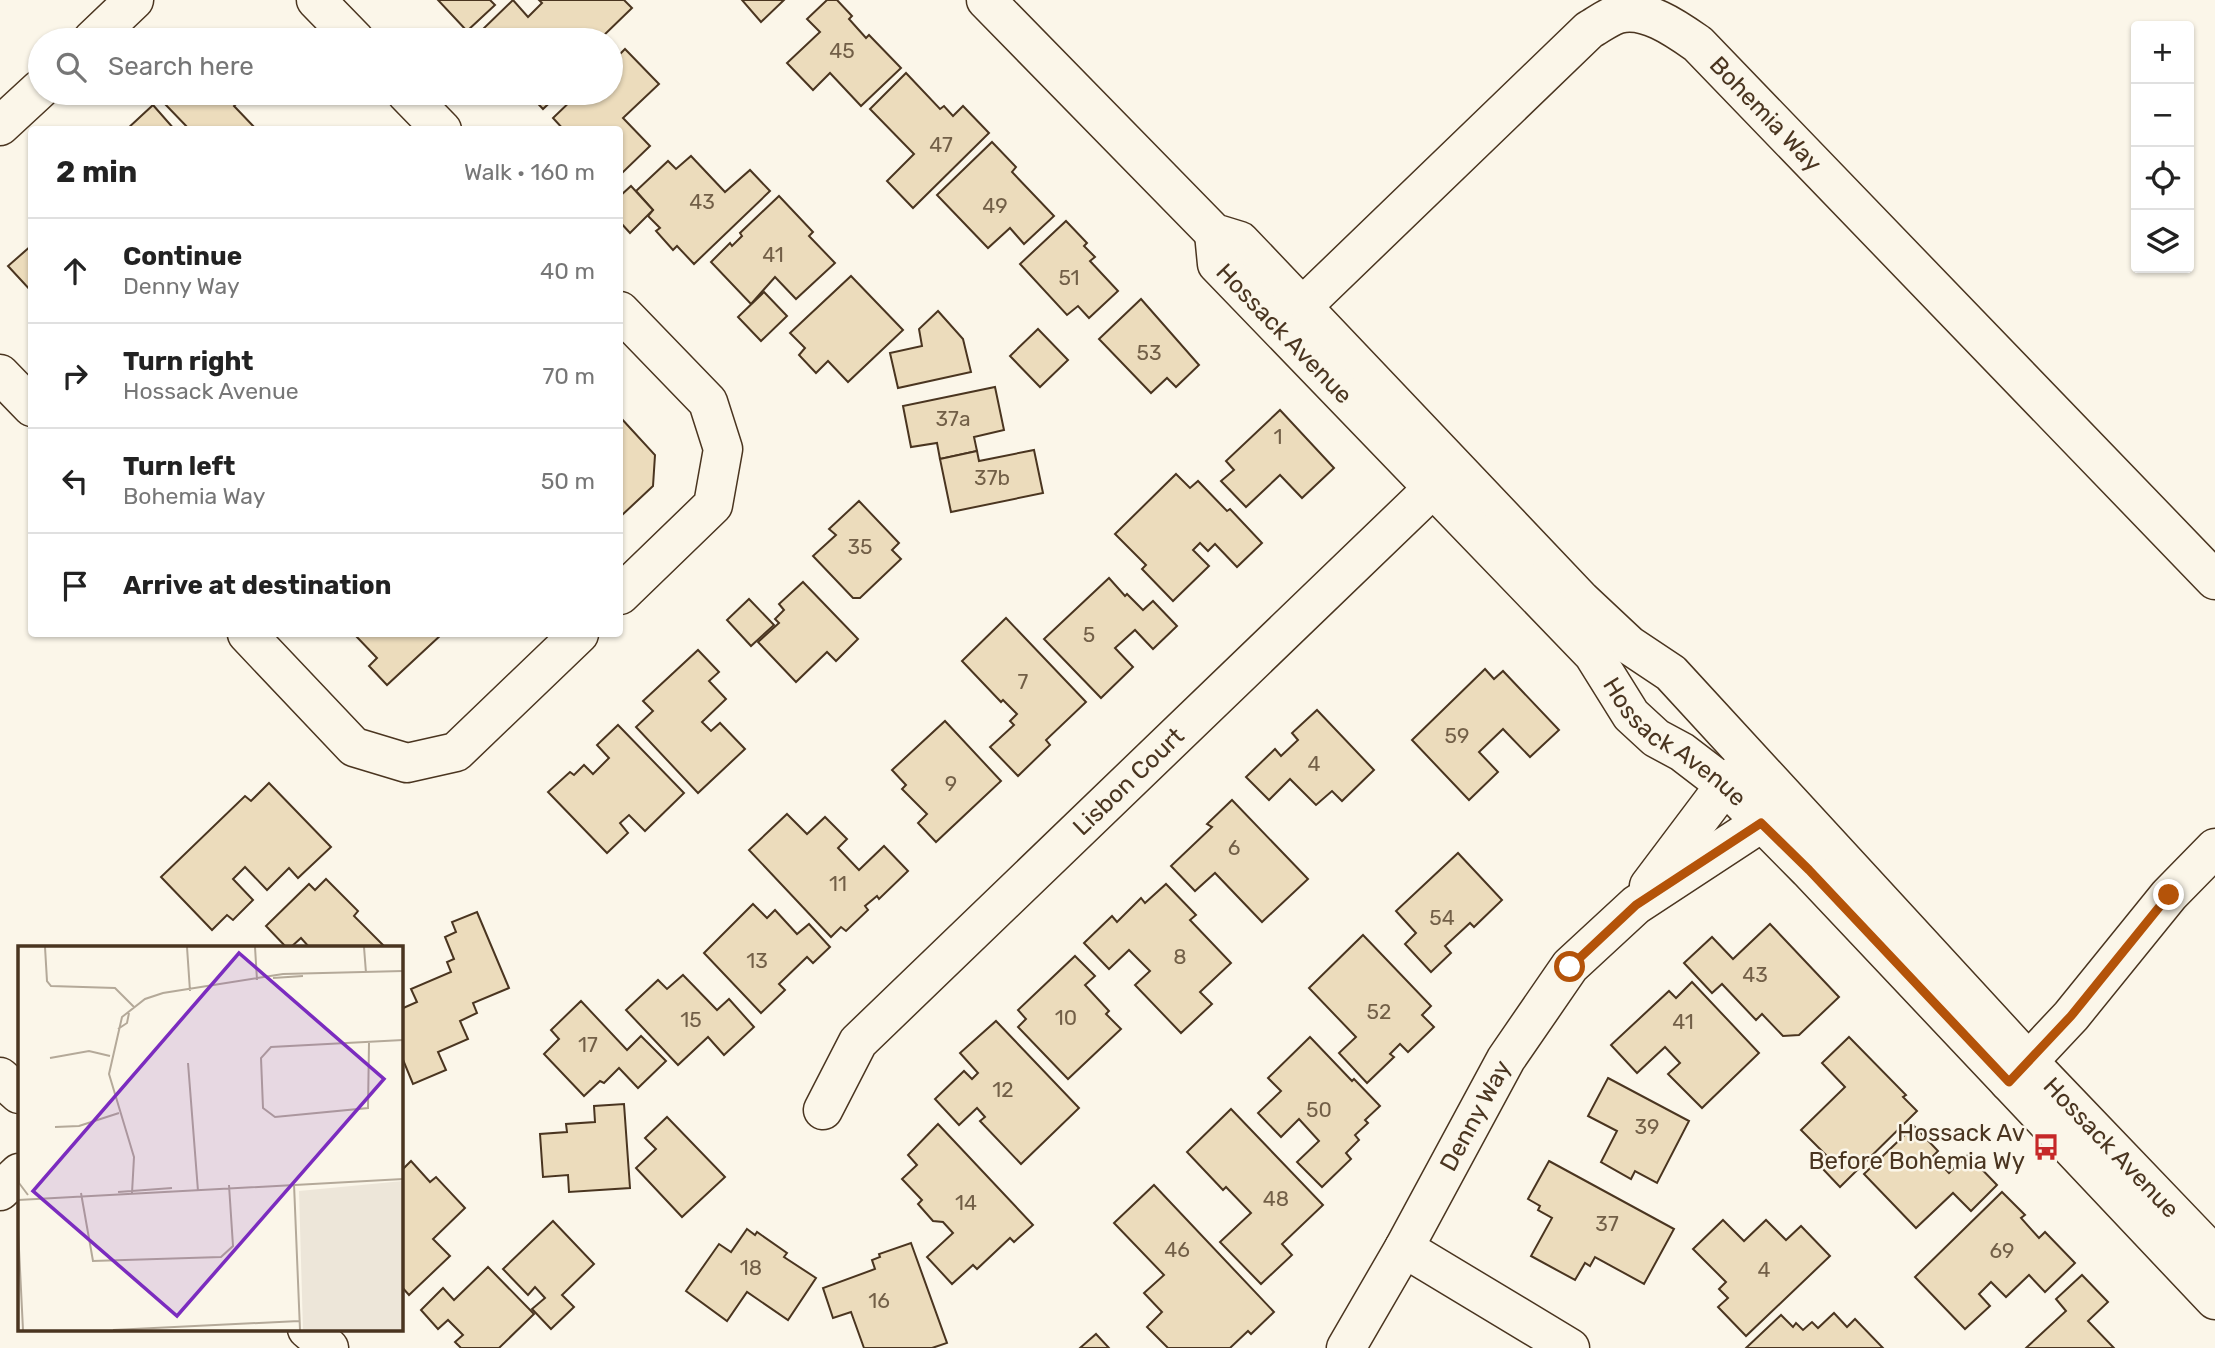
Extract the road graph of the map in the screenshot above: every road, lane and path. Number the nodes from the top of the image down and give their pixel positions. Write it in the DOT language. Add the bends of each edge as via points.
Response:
graph roads {
  1 [pos="134,0"];
  2 [pos="316,0"];
  3 [pos="986,0"];
  4 [pos="105,28"];
  5 [pos="343,28"];
  6 [pos="28,100"];
  7 [pos="418,105"];
  8 [pos="0,126"];
  9 [pos="438,126"];
  10 [pos="623,315"];
  11 [pos="1291,318"];
  12 [pos="0,374"];
  13 [pos="28,403"];
  14 [pos="1443,478"];
  15 [pos="2215,580"];
  16 [pos="623,592"];
  17 [pos="250,637"];
  18 [pos="576,637"];
  19 [pos="1738,773"];
  20 [pos="1773,810"];
  21 [pos="2215,848"];
  22 [pos="1636,905"];
  23 [pos="2019,1072"];
  24 [pos="0,1077"];
  25 [pos="18,1093"];
  26 [pos="822,1110"];
  27 [pos="18,1174"];
  28 [pos="0,1191"];
  29 [pos="1404,1248"];
  30 [pos="2215,1256"];
  31 [pos="2215,1300"];
  32 [pos="308,1330"];
  33 [pos="329,1348"];
  34 [pos="1346,1348"];
  35 [pos="1570,1348"];
  1 -- 4 [label="street"];
  2 -- 5 [label="street"];
  3 -- 11 [label="street, Hossack Avenue" via="1214,233 1240,241"];
  6 -- 8 [label="street"];
  7 -- 9 [label="street"];
  10 -- 16 [label="street" via="708,402 723,449 713,505"];
  11 -- 14 [label="street, Hossack Avenue"];
  11 -- 15 [label="street, Bohemia Way" via="1589,30 1618,14 1634,13 1668,23 1698,44"];
  12 -- 13 [label="street"];
  14 -- 19 [label="street, Hossack Avenue" via="1629,645 1671,673"];
  14 -- 19 [label="street, Hossack Avenue" via="1594,654 1631,715 1656,738"];
  14 -- 26 [label="street, Lisbon Court" via="858,1042"];
  17 -- 18 [label="street" via="355,747 407,763 456,752"];
  19 -- 20 [label="street, Hossack Avenue"];
  19 -- 22 [label="street, Denny Way"];
  20 -- 22 [label="street, Denny Way"];
  20 -- 23 [label="street, Hossack Avenue"];
  21 -- 23 [label="street" via="2169,895"];
  22 -- 29 [label="street, Denny Way" via="1570,967 1506,1059"];
  23 -- 30 [label="street, Hossack Avenue"];
  23 -- 31 [label="street, Hossack Avenue"];
  24 -- 25 [label="street"];
  27 -- 28 [label="street"];
  29 -- 34 [label="street, Denny Way"];
  29 -- 35 [label="street"];
  32 -- 33 [label="street"];
}
